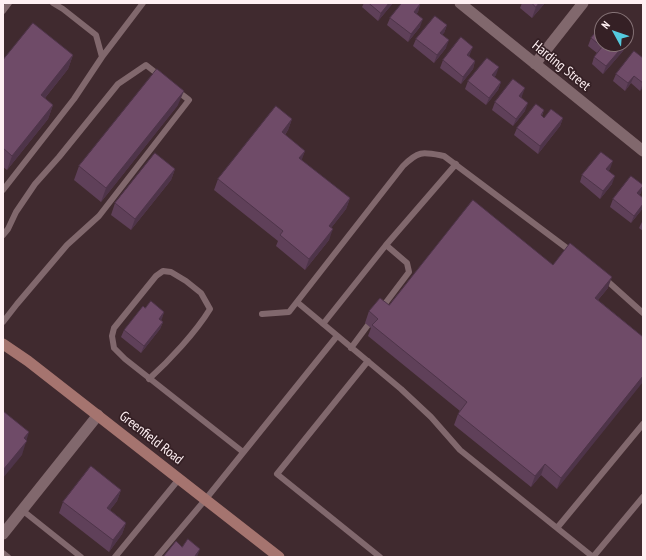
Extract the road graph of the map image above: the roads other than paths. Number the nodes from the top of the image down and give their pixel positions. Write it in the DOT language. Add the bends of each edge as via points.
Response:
graph roads {
  1 [pos="9,3"];
  2 [pos="53,3"];
  3 [pos="143,3"];
  4 [pos="460,3"];
  5 [pos="583,3"];
  6 [pos="3,11"];
  7 [pos="102,57"];
  8 [pos="535,64"];
  9 [pos="164,80"];
  10 [pos="170,85"];
  11 [pos="643,152"];
  12 [pos="456,164"];
  13 [pos="3,190"];
  14 [pos="3,235"];
  15 [pos="386,246"];
  16 [pos="578,256"];
  17 [pos="602,276"];
  18 [pos="297,302"];
  19 [pos="379,312"];
  20 [pos="643,313"];
  21 [pos="262,314"];
  22 [pos="3,322"];
  23 [pos="323,324"];
  24 [pos="368,325"];
  25 [pos="337,336"];
  26 [pos="3,344"];
  27 [pos="351,348"];
  28 [pos="368,361"];
  29 [pos="149,379"];
  30 [pos="98,416"];
  31 [pos="643,424"];
  32 [pos="243,452"];
  33 [pos="179,479"];
  34 [pos="643,497"];
  35 [pos="205,500"];
  36 [pos="22,510"];
  37 [pos="557,528"];
  38 [pos="3,534"];
  39 [pos="3,553"];
  40 [pos="8,557"];
  41 [pos="81,557"];
  42 [pos="115,557"];
  43 [pos="157,557"];
  44 [pos="279,557"];
  45 [pos="380,557"];
  46 [pos="593,557"];
  1 -- 6 [label="lane"];
  2 -- 7 [label="lane" via="96,35"];
  3 -- 7 [label="lane"];
  4 -- 8 [label="street, Harding Street"];
  5 -- 8 [label="street"];
  7 -- 13 [label="lane" via="74,99"];
  8 -- 11 [label="street, Harding Street"];
  9 -- 14 [label="lane" via="146,65 118,84 35,184"];
  10 -- 22 [label="lane" via="189,100 99,216 67,245"];
  12 -- 15 [label="lane"];
  12 -- 16 [label="lane"];
  12 -- 18 [label="lane" via="444,156 424,152 412,157"];
  15 -- 19 [label="lane" via="407,263 409,272"];
  15 -- 23 [label="lane"];
  17 -- 20 [label="lane"];
  18 -- 21 [label="lane" via="289,312"];
  18 -- 23 [label="lane"];
  23 -- 25 [label="lane"];
  24 -- 27 [label="lane"];
  25 -- 27 [label="lane"];
  25 -- 32 [label="lane"];
  26 -- 30 [label="main road, Greenfield Road"];
  27 -- 28 [label="lane"];
  28 -- 37 [label="lane" via="431,417 460,450"];
  28 -- 45 [label="lane" via="277,474"];
  29 -- 29 [label="lane" via="203,321 210,309 201,294 172,272 163,271 156,276 114,328 112,336 114,348"];
  29 -- 32 [label="lane"];
  30 -- 33 [label="main road, Greenfield Road"];
  30 -- 36 [label="street"];
  31 -- 37 [label="lane"];
  32 -- 35 [label="lane"];
  33 -- 35 [label="main road, Greenfield Road"];
  33 -- 42 [label="lane"];
  34 -- 46 [label="lane"];
  35 -- 43 [label="lane"];
  35 -- 44 [label="main road, Greenfield Road"];
  36 -- 38 [label="street"];
  36 -- 41 [label="lane"];
  37 -- 46 [label="lane"];
  39 -- 40 [label="lane"];
}
